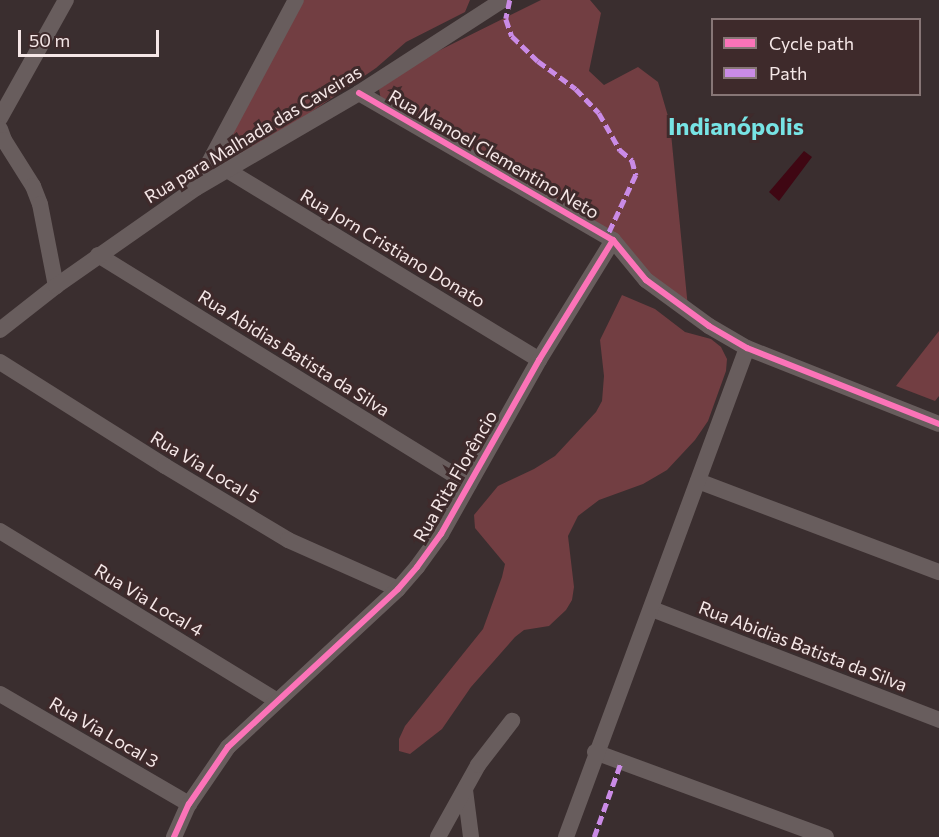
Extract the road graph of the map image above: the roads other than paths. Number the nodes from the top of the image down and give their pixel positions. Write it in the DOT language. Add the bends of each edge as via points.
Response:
graph roads {
  1 [pos="66,0"];
  2 [pos="296,0"];
  3 [pos="503,0"];
  4 [pos="359,93"];
  5 [pos="0,118"];
  6 [pos="0,129"];
  7 [pos="227,170"];
  8 [pos="196,188"];
  9 [pos="613,240"];
  10 [pos="98,255"];
  11 [pos="56,286"];
  12 [pos="0,330"];
  13 [pos="747,348"];
  14 [pos="539,360"];
  15 [pos="0,362"];
  16 [pos="939,424"];
  17 [pos="698,481"];
  18 [pos="469,484"];
  19 [pos="0,531"];
  20 [pos="939,572"];
  21 [pos="398,589"];
  22 [pos="652,609"];
  23 [pos="0,694"];
  24 [pos="277,701"];
  25 [pos="939,720"];
  26 [pos="512,721"];
  27 [pos="595,752"];
  28 [pos="465,790"];
  29 [pos="189,804"];
  30 [pos="174,837"];
  31 [pos="438,837"];
  32 [pos="471,837"];
  33 [pos="566,837"];
  34 [pos="826,837"];
  1 -- 5 [label="street"];
  2 -- 8 [label="street"];
  3 -- 4 [label="street, Rua para Malhada das Caveiras"];
  4 -- 7 [label="street, Rua para Malhada das Caveiras"];
  4 -- 9 [label="street, Rua Manoel Clementino Neto"];
  6 -- 11 [label="street" via="40,204"];
  7 -- 8 [label="street, Rua para Malhada das Caveiras"];
  7 -- 14 [label="street, Rua Jorn Cristiano Donato"];
  8 -- 10 [label="street, Rua para Malhada das Caveiras"];
  9 -- 13 [label="street" via="646,280"];
  9 -- 14 [label="street, Rua Rita Florêncio"];
  10 -- 11 [label="street, Rua para Malhada das Caveiras"];
  10 -- 18 [label="street, Rua Abidias Batista da Silva"];
  11 -- 12 [label="street, Rua para Malhada das Caveiras"];
  13 -- 16 [label="street"];
  13 -- 17 [label="street"];
  14 -- 18 [label="street, Rua Rita Florêncio"];
  15 -- 21 [label="street, Rua Via Local 5" via="288,540"];
  17 -- 20 [label="street"];
  17 -- 22 [label="street"];
  18 -- 21 [label="street, Rua Rita Florêncio" via="441,534"];
  19 -- 24 [label="street, Rua Via Local 4"];
  21 -- 24 [label="street, Rua Rita Florêncio"];
  22 -- 25 [label="street, Rua Abidias Batista da Silva"];
  22 -- 27 [label="street"];
  23 -- 29 [label="street, Rua Via Local 3"];
  24 -- 29 [label="street, Rua Rita Florêncio" via="228,747"];
  26 -- 28 [label="street" via="478,765"];
  27 -- 33 [label="street"];
  27 -- 34 [label="street"];
  28 -- 31 [label="street"];
  28 -- 32 [label="street"];
  29 -- 30 [label="street, Rua Rita Florêncio"];
}
